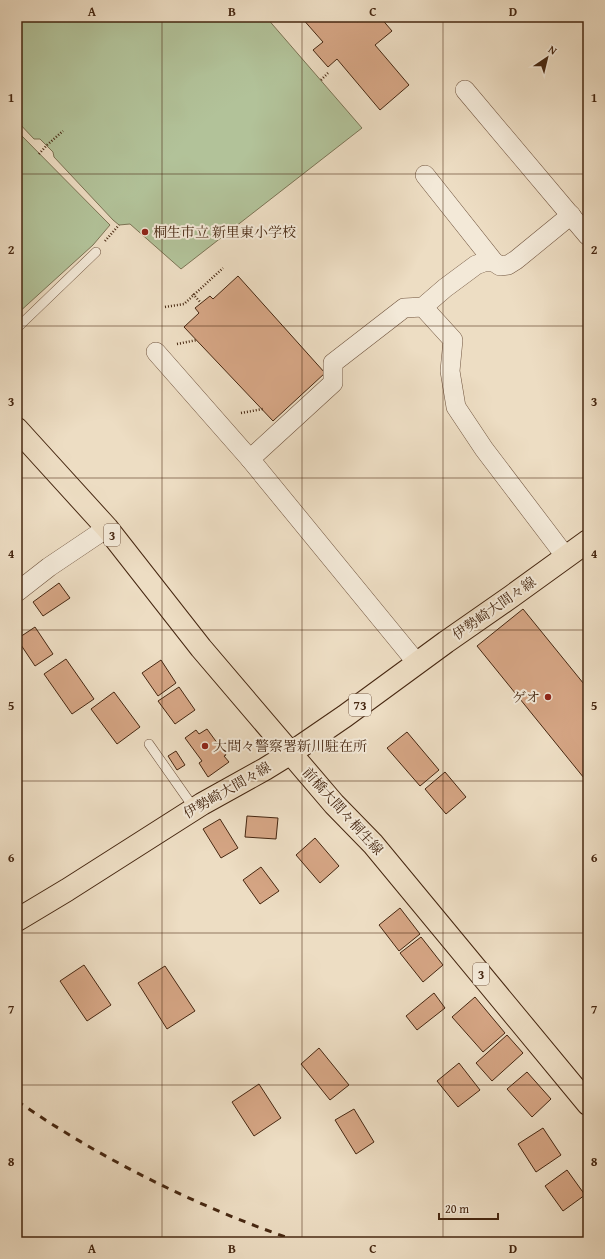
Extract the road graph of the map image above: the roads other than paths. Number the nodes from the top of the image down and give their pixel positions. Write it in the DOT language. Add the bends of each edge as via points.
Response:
graph roads {
  1 [pos="465,90"];
  2 [pos="425,176"];
  3 [pos="571,215"];
  4 [pos="588,236"];
  5 [pos="96,252"];
  6 [pos="494,262"];
  7 [pos="423,307"];
  8 [pos="17,328"];
  9 [pos="156,352"];
  10 [pos="17,429"];
  11 [pos="250,459"];
  12 [pos="107,528"];
  13 [pos="588,541"];
  14 [pos="566,557"];
  15 [pos="17,592"];
  16 [pos="417,663"];
  17 [pos="150,744"];
  18 [pos="291,753"];
  19 [pos="194,808"];
  20 [pos="17,920"];
  21 [pos="588,1104"];
  1 -- 3 [label="street"];
  2 -- 6 [label="street"];
  3 -- 4 [label="street"];
  3 -- 6 [label="street" via="508,265 500,266"];
  5 -- 8 [label="lane"];
  6 -- 7 [label="street" via="476,264"];
  7 -- 11 [label="street" via="404,308 333,363 333,383"];
  7 -- 14 [label="street" via="453,340 450,371 456,407 484,449"];
  9 -- 11 [label="street"];
  10 -- 12 [label="main road, 前橋大間々桐生線 / 3"];
  11 -- 16 [label="street"];
  12 -- 15 [label="street" via="49,566"];
  12 -- 18 [label="main road, 前橋大間々桐生線 / 3" via="200,648"];
  13 -- 14 [label="main road, 伊勢崎大間々線 / 73"];
  14 -- 16 [label="main road, 伊勢崎大間々線 / 73"];
  16 -- 18 [label="main road, 伊勢崎大間々線 / 73"];
  17 -- 19 [label="lane"];
  18 -- 19 [label="main road, 伊勢崎大間々線 / 73"];
  18 -- 21 [label="main road, 前橋大間々桐生線 / 3" via="334,804 373,844"];
  19 -- 20 [label="main road, 伊勢崎大間々線 / 73"];
}
